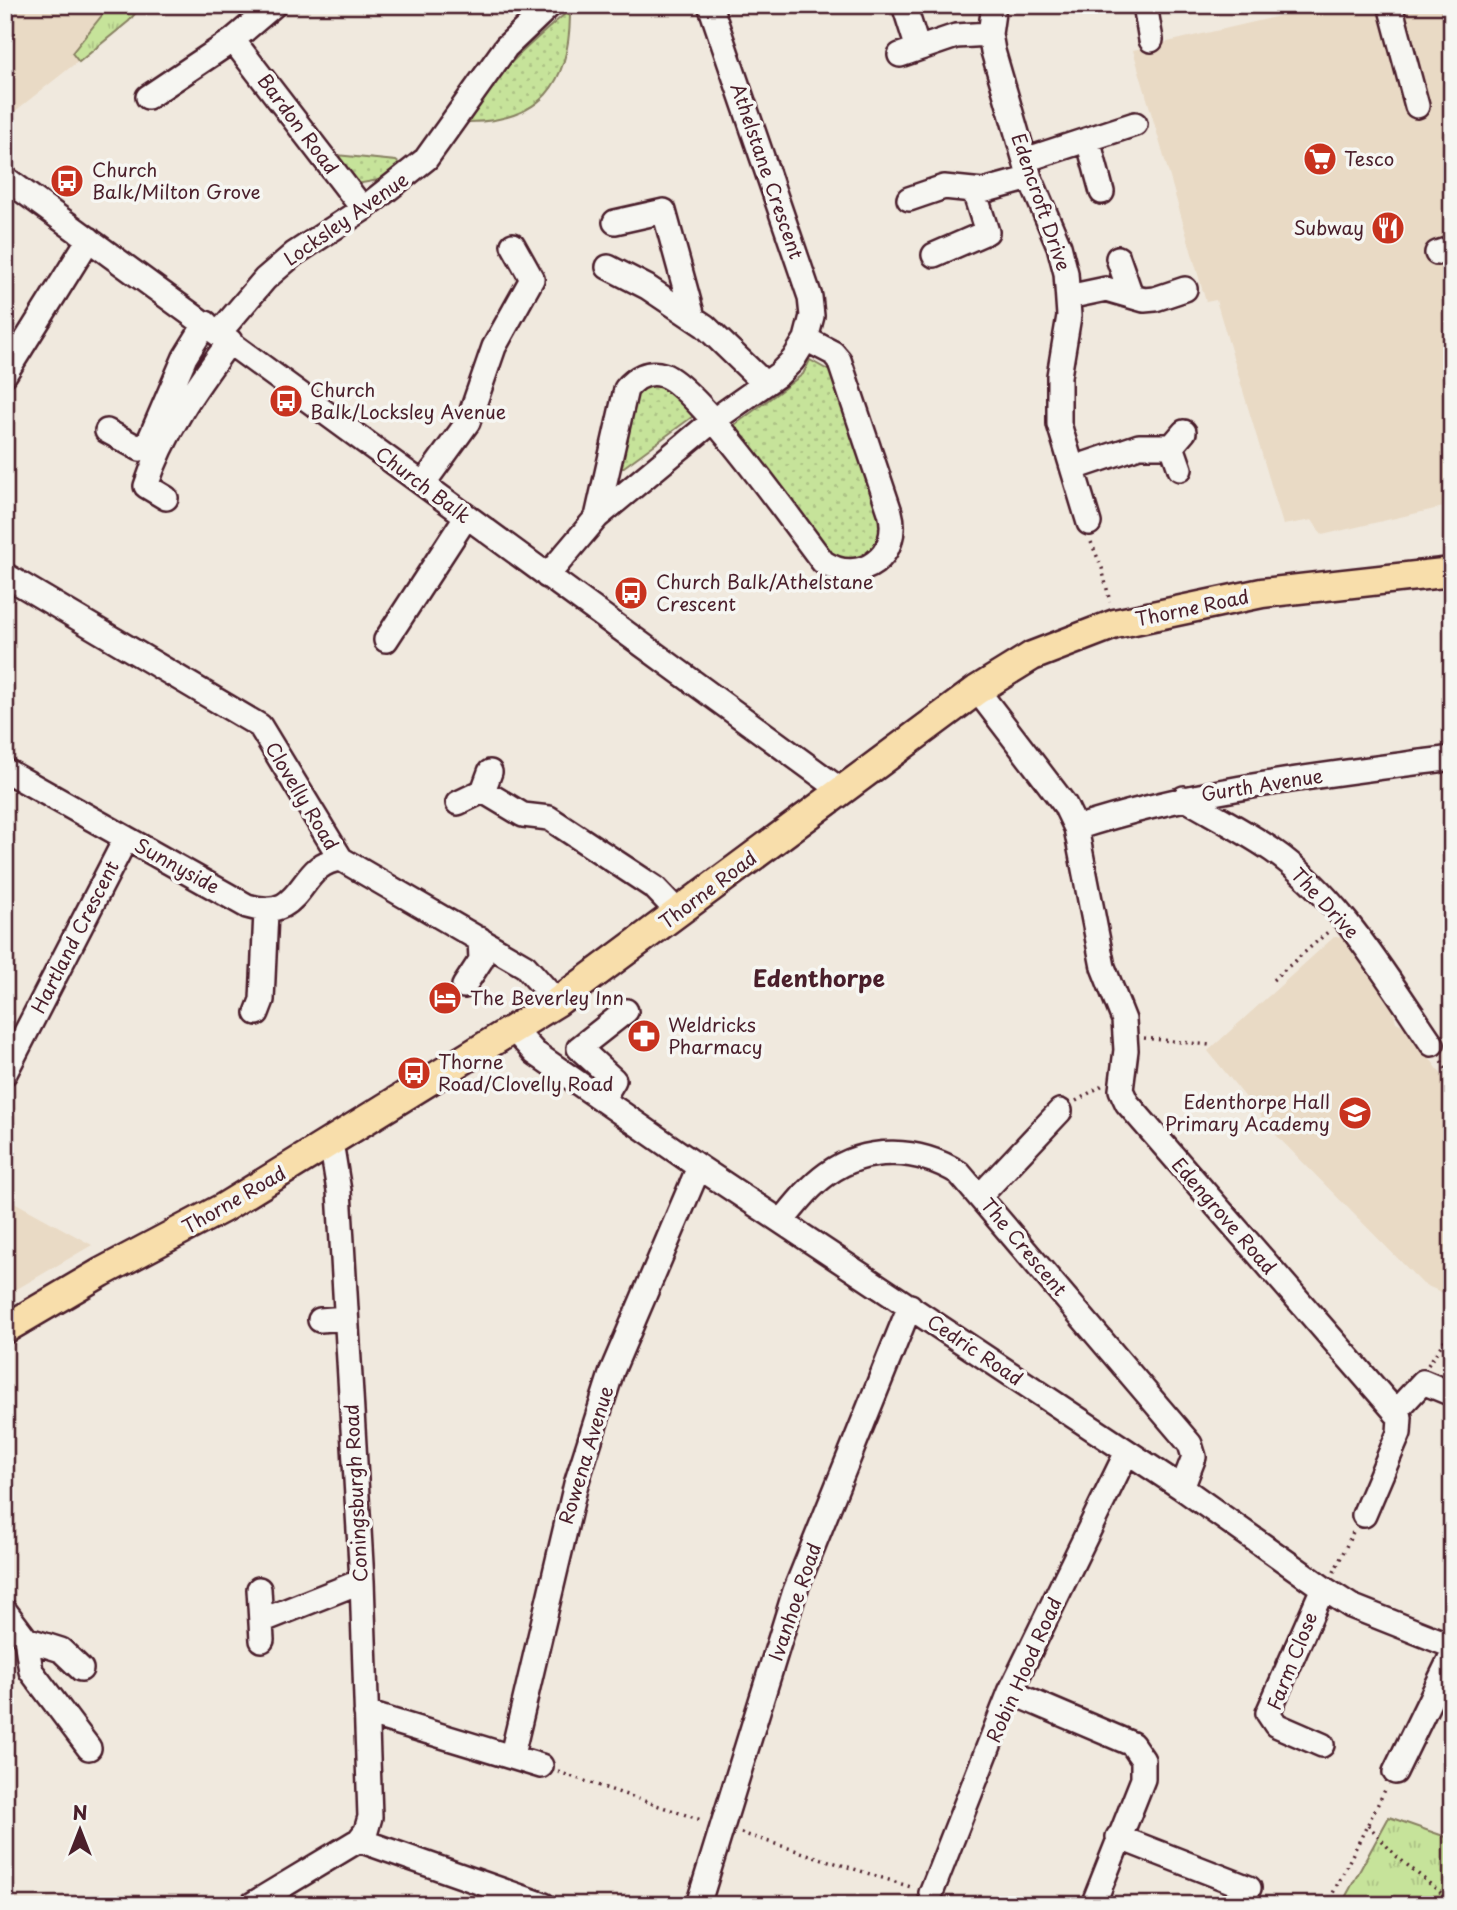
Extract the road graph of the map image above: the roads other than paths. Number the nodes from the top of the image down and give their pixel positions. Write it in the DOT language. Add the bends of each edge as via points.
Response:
graph roads {
  1 [pos="274,5"];
  2 [pos="550,5"];
  3 [pos="710,5"];
  4 [pos="904,5"];
  5 [pos="993,5"];
  6 [pos="1144,5"];
  7 [pos="1390,5"];
  8 [pos="990,34"];
  9 [pos="233,40"];
  10 [pos="1151,40"];
  11 [pos="148,97"];
  12 [pos="1417,106"];
  13 [pos="1135,124"];
  14 [pos="1088,139"];
  15 [pos="1028,169"];
  16 [pos="5,178"];
  17 [pos="974,191"];
  18 [pos="1102,192"];
  19 [pos="909,199"];
  20 [pos="363,209"];
  21 [pos="615,222"];
  22 [pos="89,239"];
  23 [pos="513,245"];
  24 [pos="934,255"];
  25 [pos="1118,258"];
  26 [pos="608,267"];
  27 [pos="1185,289"];
  28 [pos="1131,295"];
  29 [pos="1068,297"];
  30 [pos="693,317"];
  31 [pos="218,332"];
  32 [pos="806,339"];
  33 [pos="5,374"];
  34 [pos="765,384"];
  35 [pos="714,420"];
  36 [pos="107,431"];
  37 [pos="1074,468"];
  38 [pos="1180,469"];
  39 [pos="423,484"];
  40 [pos="166,498"];
  41 [pos="466,517"];
  42 [pos="597,517"];
  43 [pos="1089,523"];
  44 [pos="1452,572"];
  45 [pos="5,575"];
  46 [pos="547,576"];
  47 [pos="386,640"];
  48 [pos="977,690"];
  49 [pos="1452,758"];
  50 [pos="5,770"];
  51 [pos="1233,789"];
  52 [pos="842,791"];
  53 [pos="1184,798"];
  54 [pos="458,803"];
  55 [pos="1230,825"];
  56 [pos="1076,828"];
  57 [pos="126,838"];
  58 [pos="341,859"];
  59 [pos="265,912"];
  60 [pos="678,912"];
  61 [pos="480,939"];
  62 [pos="464,986"];
  63 [pos="557,1002"];
  64 [pos="1407,1008"];
  65 [pos="626,1011"];
  66 [pos="257,1013"];
  67 [pos="514,1030"];
  68 [pos="1399,1032"];
  69 [pos="1432,1044"];
  70 [pos="5,1073"];
  71 [pos="602,1100"];
  72 [pos="1060,1111"];
  73 [pos="327,1144"];
  74 [pos="699,1167"];
  75 [pos="980,1196"];
  76 [pos="782,1221"];
  77 [pos="910,1306"];
  78 [pos="346,1318"];
  79 [pos="320,1320"];
  80 [pos="5,1329"];
  81 [pos="1452,1394"];
  82 [pos="1398,1414"];
  83 [pos="1127,1452"];
  84 [pos="1182,1488"];
  85 [pos="1364,1515"];
  86 [pos="362,1581"];
  87 [pos="1323,1588"];
  88 [pos="259,1589"];
  89 [pos="5,1611"];
  90 [pos="26,1639"];
  91 [pos="1452,1646"];
  92 [pos="1452,1655"];
  93 [pos="81,1669"];
  94 [pos="1010,1692"];
  95 [pos="366,1713"];
  96 [pos="1325,1746"];
  97 [pos="89,1748"];
  98 [pos="512,1755"];
  99 [pos="541,1766"];
  100 [pos="1395,1772"];
  101 [pos="1118,1837"];
  102 [pos="359,1840"];
  103 [pos="1249,1888"];
  104 [pos="931,1894"];
  105 [pos="251,1905"];
  106 [pos="544,1905"];
  107 [pos="698,1905"];
  108 [pos="1093,1905"];
  1 -- 9 [label="street"];
  2 -- 20 [label="street, Locksley Avenue" via="506,47 426,159"];
  3 -- 32 [label="street, Athelstane Crescent" via="810,297 812,316"];
  4 -- 8 [label="street" via="909,52 956,36"];
  5 -- 8 [label="street, Edencroft Drive"];
  6 -- 10 [label="street"];
  7 -- 12 [label="street"];
  8 -- 15 [label="street, Edencroft Drive"];
  9 -- 11 [label="street"];
  9 -- 20 [label="street, Bardon Road"];
  13 -- 14 [label="street"];
  14 -- 15 [label="street"];
  14 -- 18 [label="street"];
  15 -- 17 [label="street"];
  15 -- 29 [label="street, Edencroft Drive" via="1059,246"];
  16 -- 22 [label="street, Church Balk"];
  17 -- 19 [label="street" via="944,187"];
  17 -- 24 [label="street" via="987,232"];
  20 -- 31 [label="street, Locksley Avenue" via="294,254"];
  21 -- 30 [label="street" via="664,211"];
  22 -- 31 [label="street, Church Balk"];
  22 -- 33 [label="street"];
  23 -- 39 [label="street" via="532,279 494,347 468,422"];
  25 -- 28 [label="street"];
  26 -- 30 [label="street"];
  27 -- 28 [label="street" via="1155,299"];
  28 -- 29 [label="street" via="1106,289"];
  29 -- 37 [label="street, Edencroft Drive" via="1057,399 1059,424"];
  30 -- 34 [label="street"];
  31 -- 36 [label="street" via="184,358 149,441 140,449"];
  31 -- 39 [label="street, Church Balk"];
  31 -- 40 [label="street" via="152,466 146,486"];
  32 -- 34 [label="street, Athelstane Crescent" via="793,360"];
  32 -- 35 [label="street, Athelstane Crescent" via="839,360 890,512 891,540 877,563 853,572 823,562"];
  34 -- 35 [label="street, Athelstane Crescent"];
  35 -- 42 [label="street, Athelstane Crescent"];
  35 -- 42 [label="street, Athelstane Crescent" via="662,374 646,374 631,383 621,400"];
  37 -- 38 [label="street" via="1139,446 1178,439"];
  37 -- 43 [label="street, Edencroft Drive"];
  39 -- 41 [label="street, Church Balk"];
  41 -- 46 [label="street, Church Balk"];
  41 -- 47 [label="street"];
  42 -- 46 [label="street, Athelstane Crescent"];
  44 -- 48 [label="main road, Thorne Road" via="1262,593 1115,624 1032,656"];
  45 -- 58 [label="street, Clovelly Road" via="260,726"];
  46 -- 52 [label="street, Church Balk"];
  48 -- 52 [label="main road, Thorne Road"];
  48 -- 56 [label="street, Edengrove Road" via="1065,806"];
  49 -- 51 [label="street, Gurth Avenue"];
  50 -- 57 [label="street, Sunnyside"];
  51 -- 53 [label="street, Gurth Avenue"];
  51 -- 55 [label="street"];
  52 -- 60 [label="main road, Thorne Road"];
  53 -- 55 [label="street, The Drive"];
  53 -- 56 [label="street, Gurth Avenue"];
  54 -- 60 [label="street" via="487,781 523,816 549,818 655,888"];
  55 -- 64 [label="street, The Drive" via="1273,850 1304,877 1342,919"];
  56 -- 82 [label="street, Edengrove Road" via="1103,967 1124,1020 1121,1090 1126,1103"];
  57 -- 59 [label="street, Sunnyside"];
  57 -- 70 [label="street, Hartland Crescent"];
  58 -- 59 [label="street" via="328,860 296,898"];
  58 -- 61 [label="street, Clovelly Road"];
  59 -- 66 [label="street" via="262,1000"];
  60 -- 63 [label="main road, Thorne Road"];
  61 -- 62 [label="street" via="481,960"];
  61 -- 63 [label="street, Clovelly Road" via="525,966"];
  63 -- 67 [label="main road, Thorne Road"];
  64 -- 68 [label="street"];
  64 -- 69 [label="street, The Drive"];
  65 -- 71 [label="street" via="579,1048 614,1080"];
  67 -- 71 [label="street, Cedric Road" via="535,1053"];
  67 -- 73 [label="main road, Thorne Road"];
  71 -- 74 [label="street, Cedric Road"];
  72 -- 75 [label="street"];
  73 -- 78 [label="street, Coningsburgh Road" via="339,1191"];
  73 -- 80 [label="main road, Thorne Road" via="223,1208"];
  74 -- 76 [label="street, Cedric Road"];
  74 -- 98 [label="street, Rowena Avenue" via="612,1371 596,1421 561,1539"];
  75 -- 76 [label="street, The Crescent" via="942,1162 892,1152 829,1172"];
  75 -- 84 [label="street, The Crescent" via="1190,1444 1194,1457"];
  76 -- 77 [label="street, Cedric Road"];
  77 -- 83 [label="street, Cedric Road"];
  77 -- 107 [label="street, Ivanhoe Road" via="795,1591"];
  78 -- 79 [label="street"];
  78 -- 86 [label="street, Coningsburgh Road"];
  81 -- 82 [label="street" via="1423,1382"];
  82 -- 85 [label="street" via="1399,1433"];
  83 -- 84 [label="street, Cedric Road"];
  83 -- 94 [label="street, Robin Hood Road"];
  84 -- 87 [label="street, Cedric Road"];
  86 -- 88 [label="street" via="262,1630"];
  86 -- 95 [label="street, Coningsburgh Road"];
  87 -- 91 [label="street, Cedric Road" via="1351,1606"];
  87 -- 96 [label="street, Farm Close" via="1268,1713 1276,1725"];
  89 -- 90 [label="street"];
  90 -- 93 [label="street" via="61,1650"];
  90 -- 97 [label="street" via="31,1671"];
  92 -- 100 [label="street"];
  94 -- 101 [label="street" via="1132,1744 1143,1760 1143,1779"];
  94 -- 104 [label="street, Robin Hood Road"];
  95 -- 98 [label="street"];
  95 -- 102 [label="street, Coningsburgh Road" via="370,1817"];
  98 -- 99 [label="street"];
  101 -- 103 [label="street"];
  101 -- 108 [label="street"];
  102 -- 105 [label="street"];
  102 -- 106 [label="street"];
}
